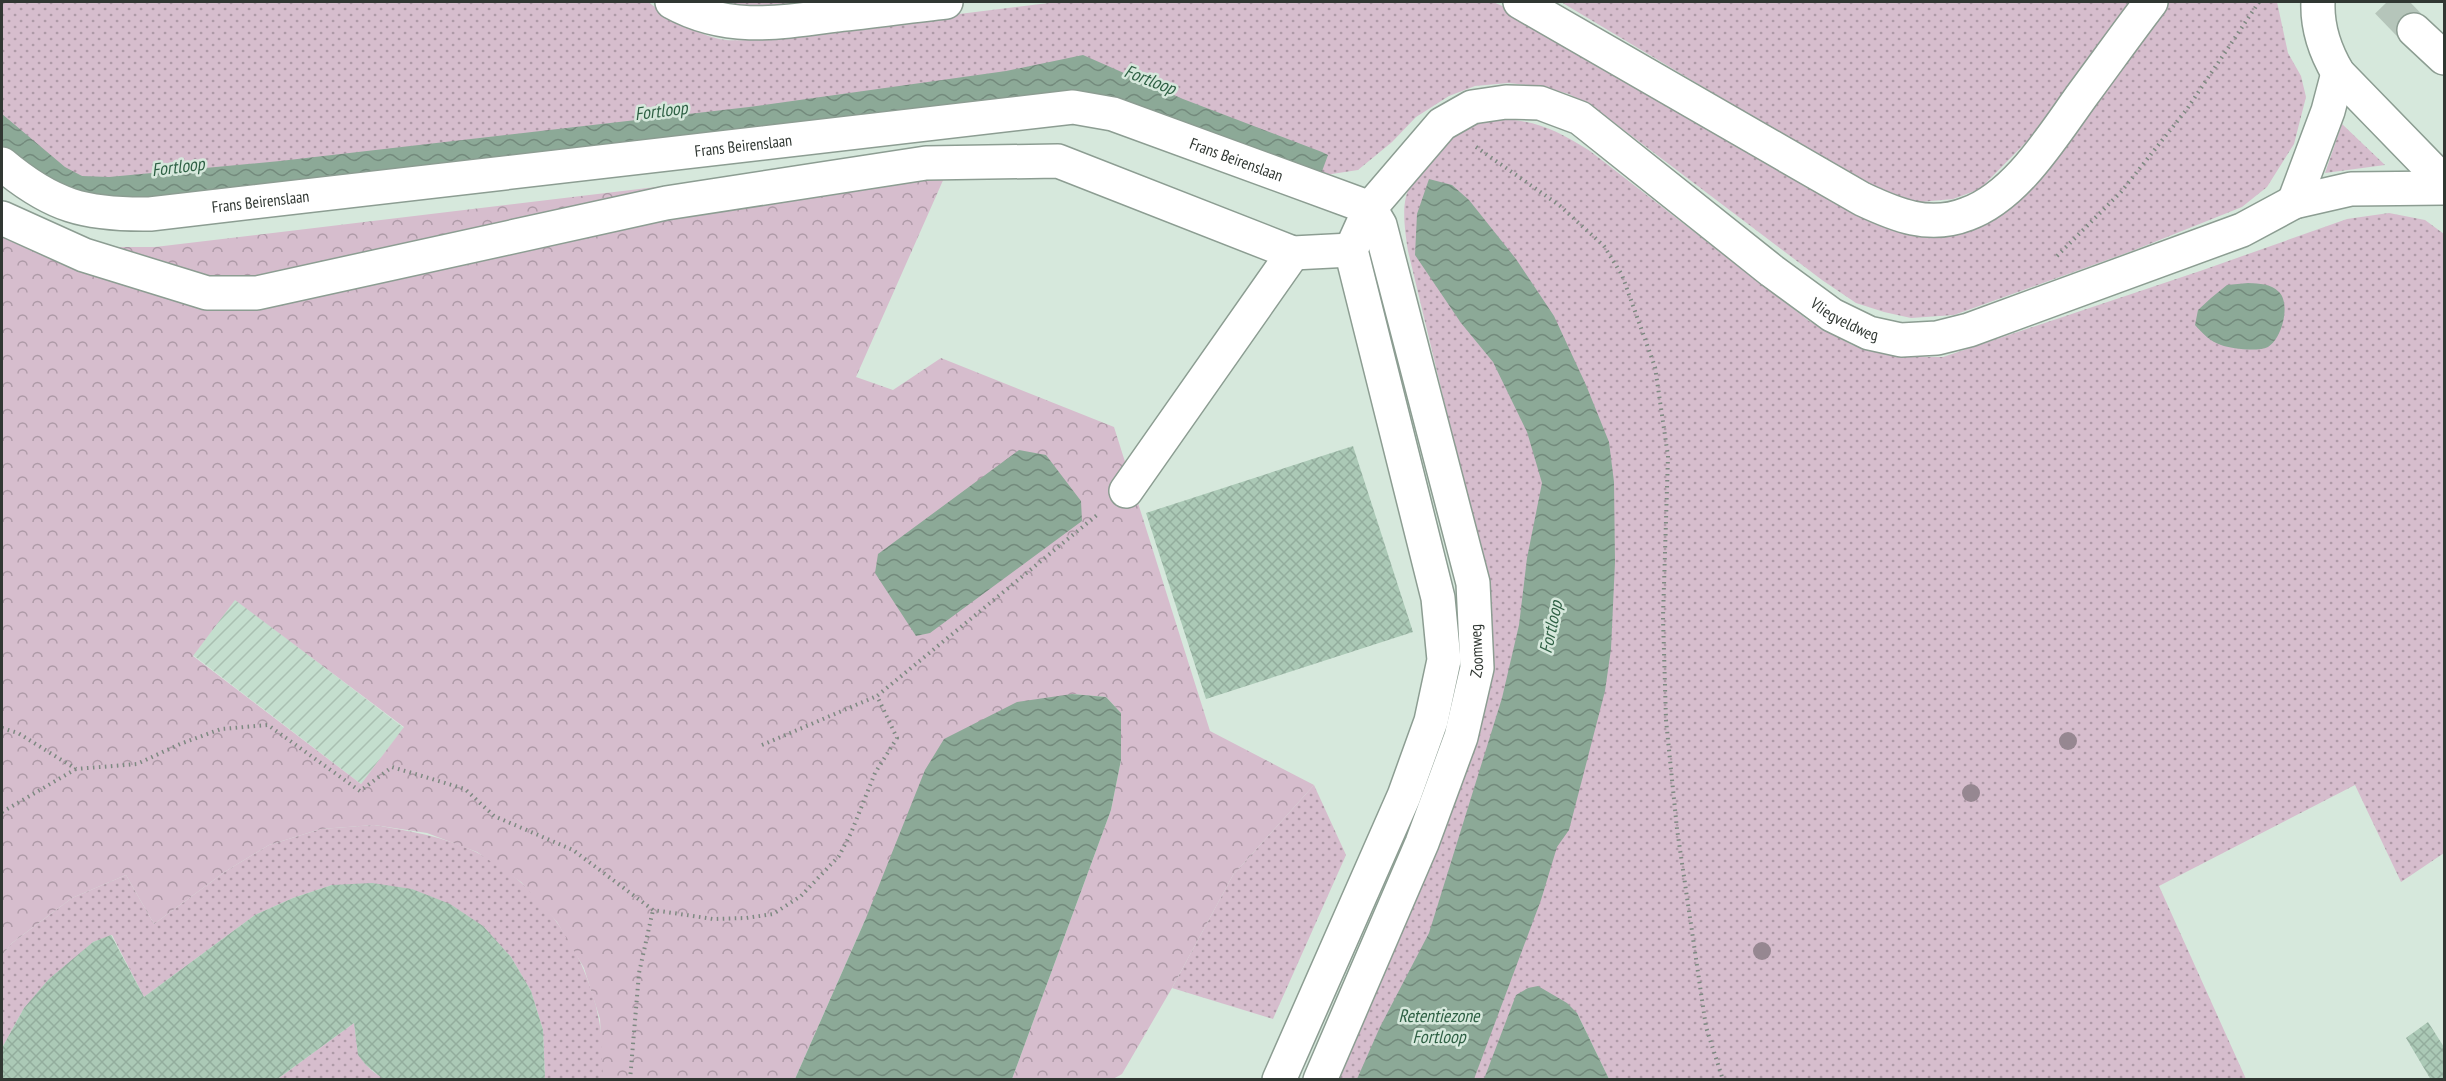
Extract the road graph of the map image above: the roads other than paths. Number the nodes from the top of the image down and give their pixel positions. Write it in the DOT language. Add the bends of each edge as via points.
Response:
graph roads {
  1 [pos="672,2"];
  2 [pos="946,2"];
  3 [pos="1520,2"];
  4 [pos="2151,2"];
  5 [pos="2318,2"];
  6 [pos="2415,30"];
  7 [pos="2445,58"];
  8 [pos="2338,73"];
  9 [pos="2,164"];
  10 [pos="2445,182"];
  11 [pos="2445,188"];
  12 [pos="2294,202"];
  13 [pos="1370,208"];
  14 [pos="2,218"];
  15 [pos="1352,250"];
  16 [pos="1293,253"];
  17 [pos="1126,491"];
  18 [pos="1279,1080"];
  19 [pos="1320,1080"];
  1 -- 2 [label="street" via="737,23 769,24"];
  3 -- 4 [label="street" via="1862,199 1910,219 1966,215 1994,200 2047,144"];
  5 -- 8 [label="street" via="2322,37"];
  6 -- 7 [label="street"];
  8 -- 10 [label="street"];
  8 -- 12 [label="street"];
  9 -- 13 [label="street, Frans Beirenslaan" via="51,199 84,211 150,214 1073,107 1113,114"];
  11 -- 12 [label="street, Vliegveldweg" via="2351,189"];
  12 -- 13 [label="street, Vliegveldweg" via="2242,230 1969,330 1937,338 1901,340 1869,333 1832,315 1580,118 1539,104 1506,102 1472,107 1442,124"];
  13 -- 15 [label="street"];
  13 -- 19 [label="street, Zoomweg" via="1380,225 1473,583 1477,668 1461,737 1422,843"];
  14 -- 16 [label="street" via="84,255 207,292 257,293 666,203 926,163 1058,160"];
  15 -- 16 [label="street"];
  15 -- 18 [label="street" via="1438,598 1444,660 1431,721 1404,795"];
  16 -- 17 [label="street"];
}
